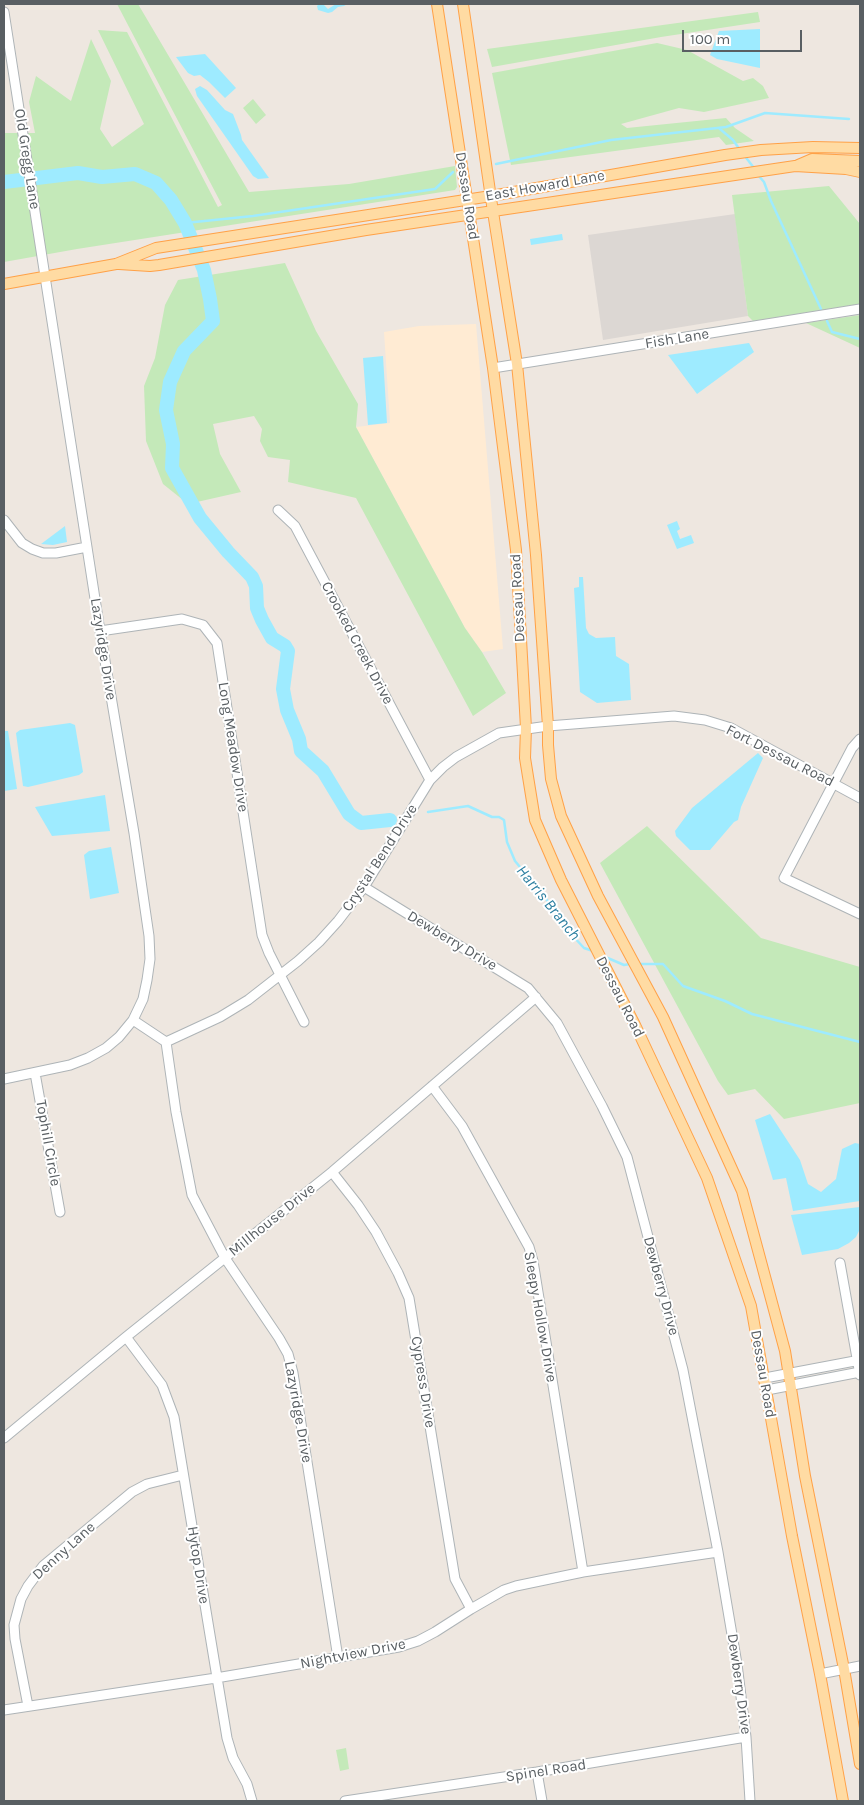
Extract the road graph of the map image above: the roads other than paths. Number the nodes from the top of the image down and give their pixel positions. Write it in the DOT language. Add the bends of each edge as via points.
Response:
graph roads {
  1 [pos="437,4"];
  2 [pos="463,4"];
  3 [pos="4,12"];
  4 [pos="860,148"];
  5 [pos="860,161"];
  6 [pos="795,166"];
  7 [pos="860,172"];
  8 [pos="491,196"];
  9 [pos="467,199"];
  10 [pos="493,212"];
  11 [pos="470,216"];
  12 [pos="116,264"];
  13 [pos="45,277"];
  14 [pos="4,284"];
  15 [pos="860,309"];
  16 [pos="517,364"];
  17 [pos="493,368"];
  18 [pos="278,510"];
  19 [pos="4,520"];
  20 [pos="86,547"];
  21 [pos="100,632"];
  22 [pos="548,726"];
  23 [pos="526,728"];
  24 [pos="860,739"];
  25 [pos="430,780"];
  26 [pos="833,782"];
  27 [pos="860,798"];
  28 [pos="364,887"];
  29 [pos="860,914"];
  30 [pos="281,975"];
  31 [pos="536,997"];
  32 [pos="133,1020"];
  33 [pos="304,1022"];
  34 [pos="166,1042"];
  35 [pos="35,1074"];
  36 [pos="4,1079"];
  37 [pos="432,1086"];
  38 [pos="332,1172"];
  39 [pos="60,1212"];
  40 [pos="225,1258"];
  41 [pos="840,1263"];
  42 [pos="126,1337"];
  43 [pos="859,1360"];
  44 [pos="860,1373"];
  45 [pos="788,1374"];
  46 [pos="764,1378"];
  47 [pos="790,1385"];
  48 [pos="767,1390"];
  49 [pos="4,1438"];
  50 [pos="183,1475"];
  51 [pos="718,1552"];
  52 [pos="583,1572"];
  53 [pos="471,1609"];
  54 [pos="338,1658"];
  55 [pos="860,1666"];
  56 [pos="844,1669"];
  57 [pos="820,1674"];
  58 [pos="216,1678"];
  59 [pos="28,1706"];
  60 [pos="4,1710"];
  61 [pos="746,1737"];
  62 [pos="860,1764"];
  63 [pos="537,1772"];
  64 [pos="252,1801"];
  65 [pos="345,1801"];
  66 [pos="542,1801"];
  67 [pos="750,1801"];
  68 [pos="843,1801"];
  1 -- 9 [label="main road, Dessau Road"];
  2 -- 8 [label="main road, Dessau Road"];
  3 -- 13 [label="street, Old Gregg Lane"];
  4 -- 8 [label="main road, East Howard Lane" via="761,150"];
  5 -- 6 [label="main road" via="812,159"];
  6 -- 7 [label="main road, East Howard Lane"];
  6 -- 10 [label="main road, East Howard Lane"];
  8 -- 9 [label="main road, East Howard Lane"];
  8 -- 10 [label="main road, Dessau Road"];
  9 -- 11 [label="main road, Dessau Road"];
  9 -- 12 [label="main road, East Howard Lane" via="156,248"];
  10 -- 11 [label="main road, East Howard Lane"];
  10 -- 16 [label="main road, Dessau Road"];
  11 -- 12 [label="main road, East Howard Lane" via="159,265"];
  11 -- 17 [label="main road, Dessau Road"];
  12 -- 13 [label="main road, East Howard Lane"];
  13 -- 14 [label="main road, East Howard Lane"];
  13 -- 20 [label="street, Lazyridge Drive"];
  15 -- 16 [label="street, Fish Lane"];
  16 -- 17 [label="street, Fish Lane"];
  16 -- 22 [label="main road, Dessau Road" via="536,555"];
  17 -- 23 [label="main road, Dessau Road" via="516,550"];
  18 -- 25 [label="street, Crooked Creek Drive" via="295,526"];
  19 -- 20 [label="street" via="22,543 43,553"];
  20 -- 21 [label="street, Lazyridge Drive"];
  21 -- 30 [label="street, Long Meadow Drive" via="182,619 203,625 217,643 262,935"];
  21 -- 32 [label="street, Lazyridge Drive" via="149,936 147,980 143,999"];
  22 -- 23 [label="street, Fort Dessau Road"];
  22 -- 26 [label="street, Fort Dessau Road" via="674,716 705,720 731,728"];
  22 -- 45 [label="main road, Dessau Road" via="551,779 561,816 598,896 662,1017 742,1191 785,1351"];
  23 -- 25 [label="street, Crystal Bend Drive" via="499,733 456,757"];
  23 -- 46 [label="main road, Dessau Road" via="525,758 535,820 561,880 635,1025 707,1178 751,1306"];
  24 -- 26 [label="street"];
  25 -- 28 [label="street, Crystal Bend Drive"];
  26 -- 27 [label="street, Fort Dessau Road"];
  26 -- 29 [label="street" via="784,878"];
  28 -- 30 [label="street, Crystal Bend Drive" via="319,942"];
  28 -- 31 [label="street, Dewberry Drive" via="515,979"];
  30 -- 33 [label="street, Long Meadow Drive"];
  30 -- 34 [label="street, Crystal Bend Drive" via="220,1017"];
  31 -- 37 [label="street, Millhouse Drive"];
  31 -- 51 [label="street, Dewberry Drive" via="576,1058 627,1157 683,1370"];
  32 -- 34 [label="street"];
  32 -- 35 [label="street" via="106,1048 88,1058"];
  34 -- 40 [label="street, Lazyridge Drive" via="192,1195"];
  35 -- 36 [label="street"];
  35 -- 39 [label="street, Tophill Circle"];
  37 -- 38 [label="street, Millhouse Drive"];
  37 -- 52 [label="street, Sleepy Hollow Drive" via="462,1126 529,1246"];
  38 -- 40 [label="street, Millhouse Drive"];
  38 -- 53 [label="street, Cypress Drive" via="376,1232 409,1298 455,1578"];
  40 -- 42 [label="street, Millhouse Drive"];
  40 -- 54 [label="street, Lazyridge Drive" via="288,1354"];
  41 -- 43 [label="street"];
  42 -- 49 [label="street, Millhouse Drive"];
  42 -- 50 [label="street, Hytop Drive" via="168,1396"];
  43 -- 44 [label="street"];
  43 -- 45 [label="street"];
  44 -- 47 [label="street"];
  45 -- 46 [label="street"];
  45 -- 47 [label="main road, Dessau Road"];
  46 -- 48 [label="main road, Dessau Road"];
  47 -- 48 [label="street"];
  47 -- 56 [label="main road, Dessau Road"];
  48 -- 57 [label="main road, Dessau Road"];
  50 -- 58 [label="street, Hytop Drive"];
  50 -- 59 [label="street, Denny Lane" via="147,1484 132,1492 42,1566 28,1586 14,1625"];
  51 -- 52 [label="street, Nightview Drive"];
  51 -- 61 [label="street, Dewberry Drive"];
  52 -- 53 [label="street, Nightview Drive" via="504,1590"];
  53 -- 54 [label="street, Nightview Drive" via="418,1641"];
  54 -- 58 [label="street, Nightview Drive"];
  55 -- 56 [label="street"];
  56 -- 57 [label="street"];
  56 -- 62 [label="main road, Dessau Road"];
  57 -- 68 [label="main road, Dessau Road"];
  58 -- 59 [label="street, Nightview Drive"];
  58 -- 64 [label="street, Hytop Drive" via="227,1738 233,1758 248,1784"];
  59 -- 60 [label="street, Nightview Drive"];
  61 -- 63 [label="street, Spinel Road"];
  61 -- 67 [label="street, Dewberry Drive"];
  63 -- 65 [label="street, Spinel Road"];
  63 -- 66 [label="street"];
}
